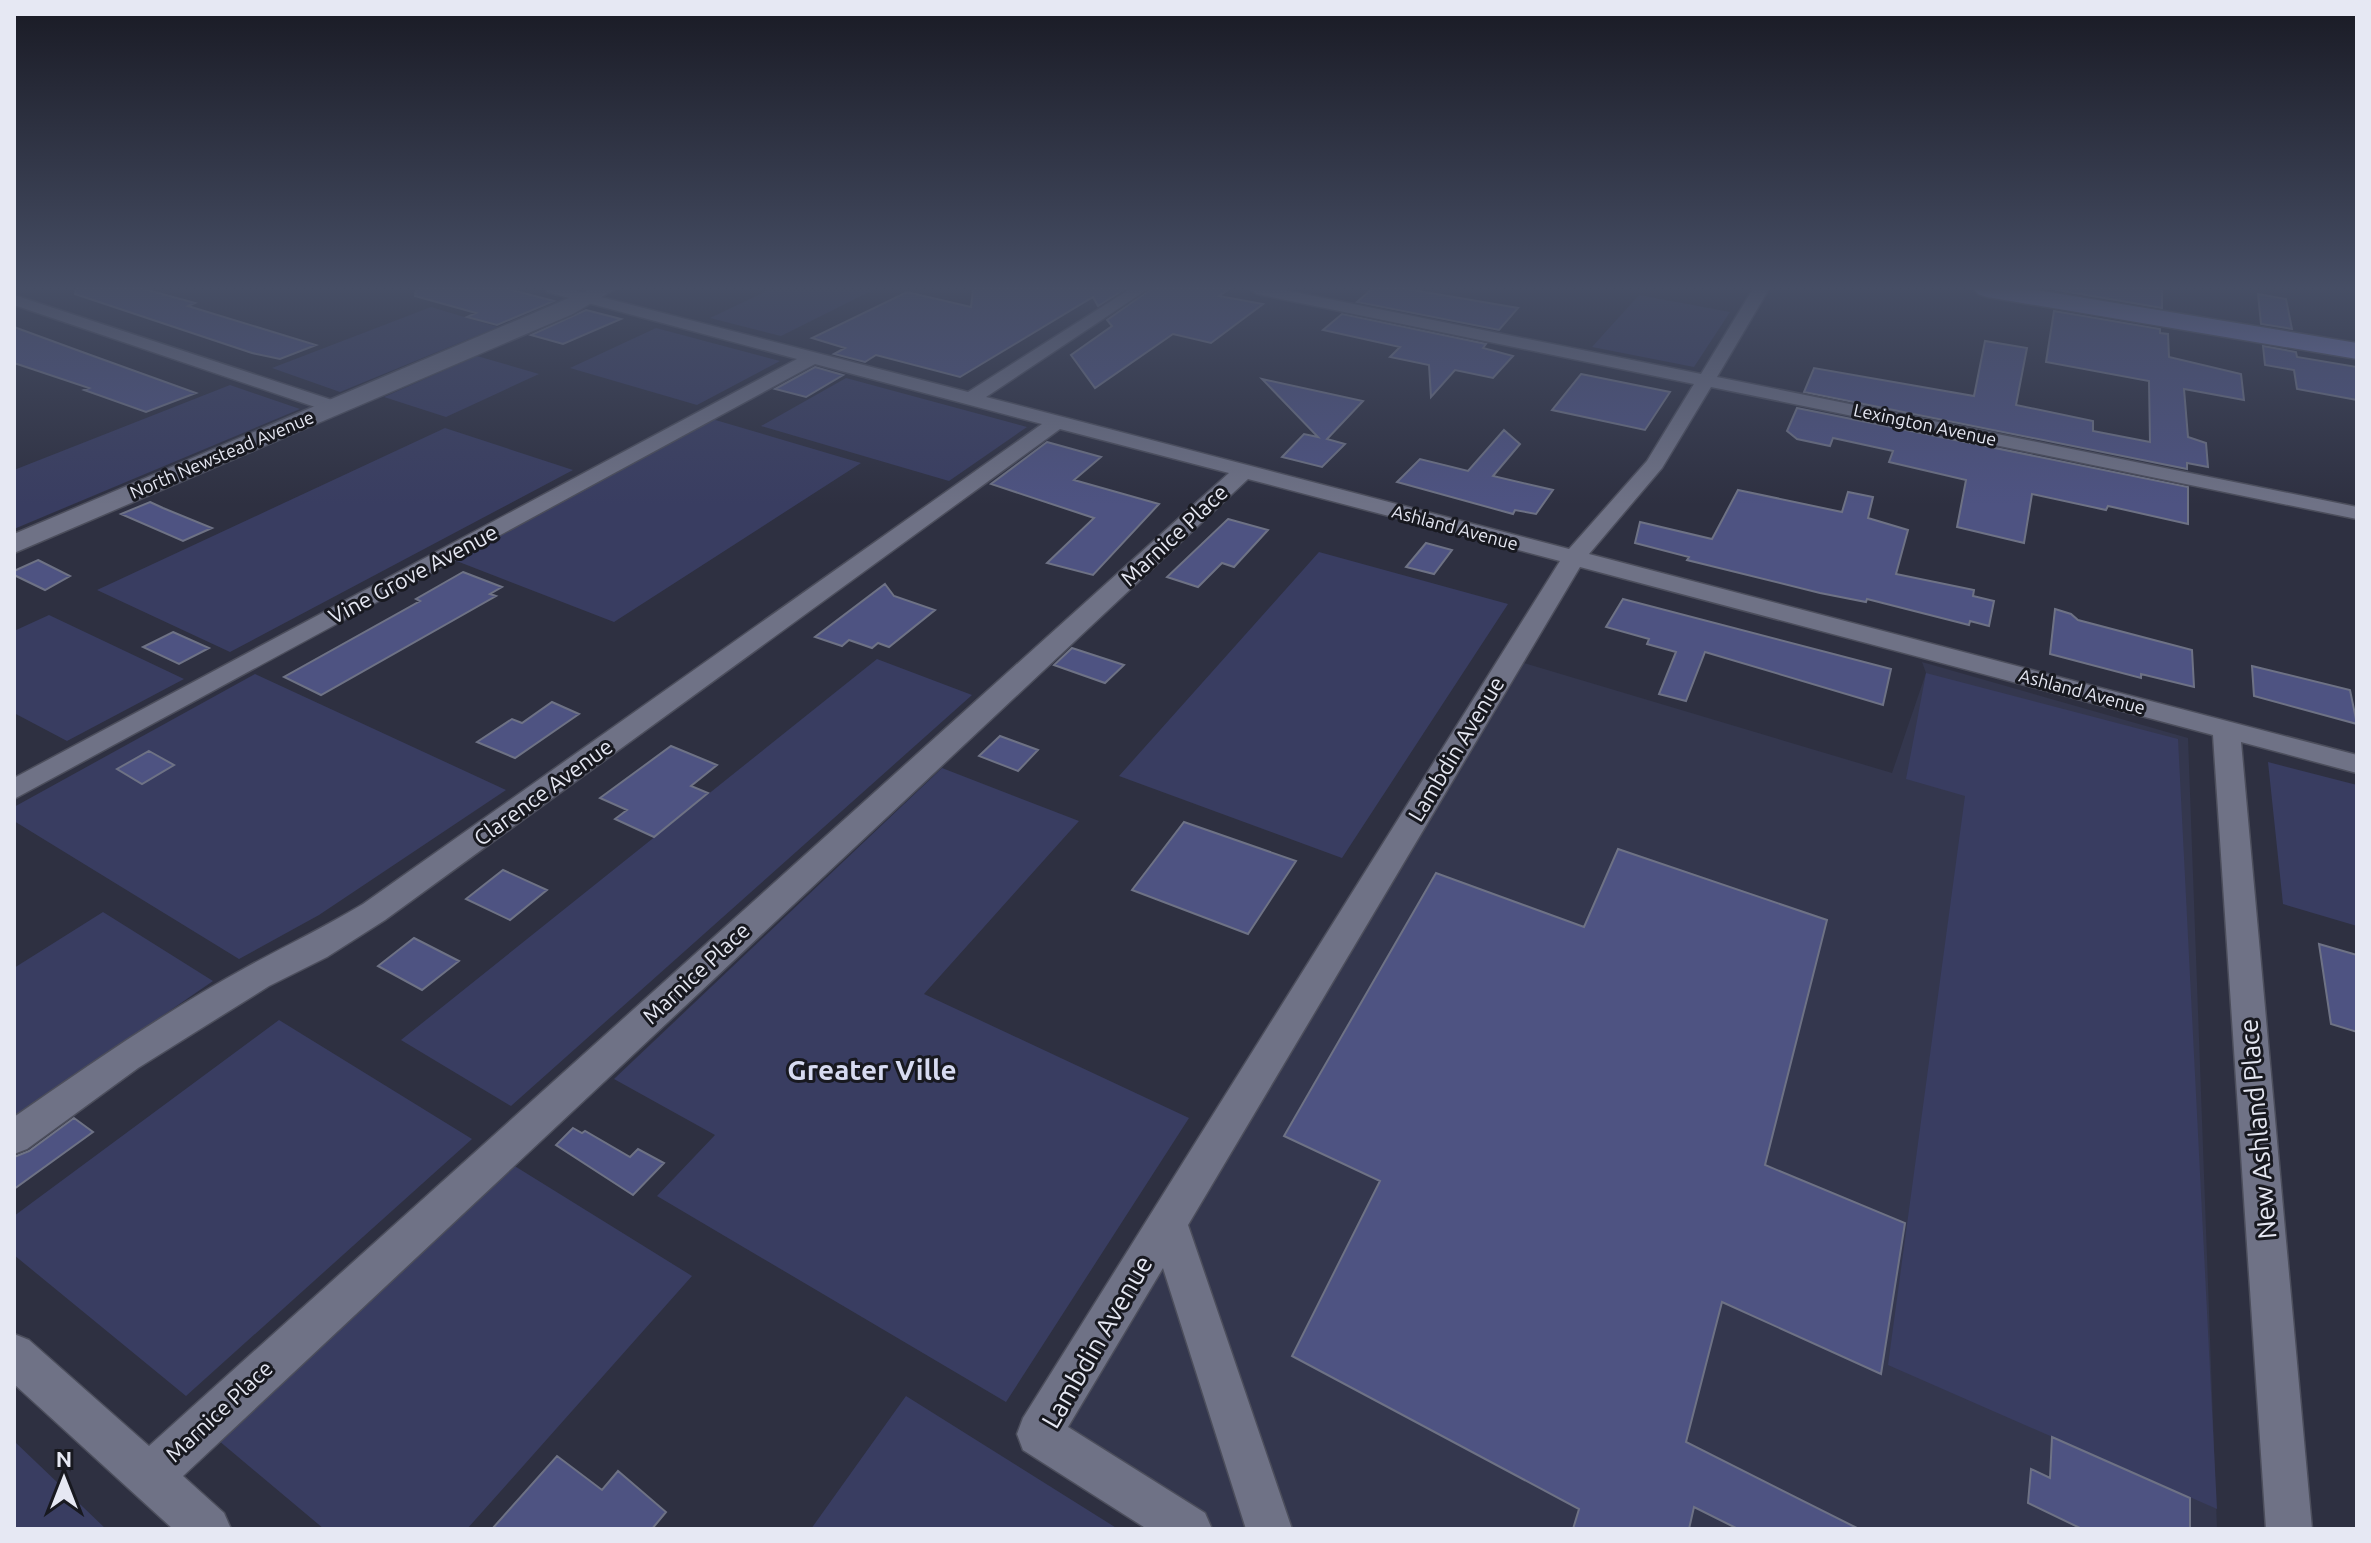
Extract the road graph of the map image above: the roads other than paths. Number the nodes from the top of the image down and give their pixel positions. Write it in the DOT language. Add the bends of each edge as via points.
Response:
graph roads {
  1 [pos="196,361"];
  2 [pos="440,361"];
  3 [pos="806,361"];
  4 [pos="824,361"];
  5 [pos="1029,361"];
  6 [pos="1614,361"];
  7 [pos="1719,361"];
  8 [pos="1708,380"];
  9 [pos="972,398"];
  10 [pos="334,407"];
  11 [pos="1057,422"];
  12 [pos="1244,471"];
  13 [pos="2357,513"];
  14 [pos="14,544"];
  15 [pos="1573,559"];
  16 [pos="2226,730"];
  17 [pos="2357,764"];
  18 [pos="14,790"];
  19 [pos="14,1138"];
  20 [pos="1168,1223"];
  21 [pos="14,1355"];
  22 [pos="149,1476"];
  23 [pos="208,1529"];
  24 [pos="1189,1529"];
  25 [pos="1269,1529"];
  26 [pos="2289,1529"];
  1 -- 10 [label="street"];
  2 -- 10 [label="street, North Newstead Avenue"];
  3 -- 18 [label="street, Vine Grove Avenue"];
  4 -- 9 [label="street, Ashland Avenue"];
  5 -- 9 [label="street"];
  6 -- 8 [label="street, Lexington Avenue"];
  7 -- 8 [label="street, Lambdin Avenue"];
  8 -- 13 [label="street, Lexington Avenue"];
  8 -- 15 [label="street, Lambdin Avenue" via="1655,464"];
  9 -- 11 [label="street, Ashland Avenue"];
  10 -- 14 [label="street, North Newstead Avenue"];
  11 -- 12 [label="street, Ashland Avenue"];
  11 -- 19 [label="street, Clarence Avenue" via="374,912 139,1049"];
  12 -- 15 [label="street, Ashland Avenue"];
  12 -- 22 [label="street, Marnice Place"];
  15 -- 16 [label="street, Ashland Avenue"];
  15 -- 20 [label="street, Lambdin Avenue"];
  16 -- 17 [label="street, Ashland Avenue"];
  16 -- 26 [label="street, New Ashland Place"];
  20 -- 24 [label="street, Lambdin Avenue" via="1039,1434"];
  20 -- 25 [label="street, Lambdin Avenue"];
  21 -- 22 [label="street"];
  22 -- 23 [label="street"];
}
